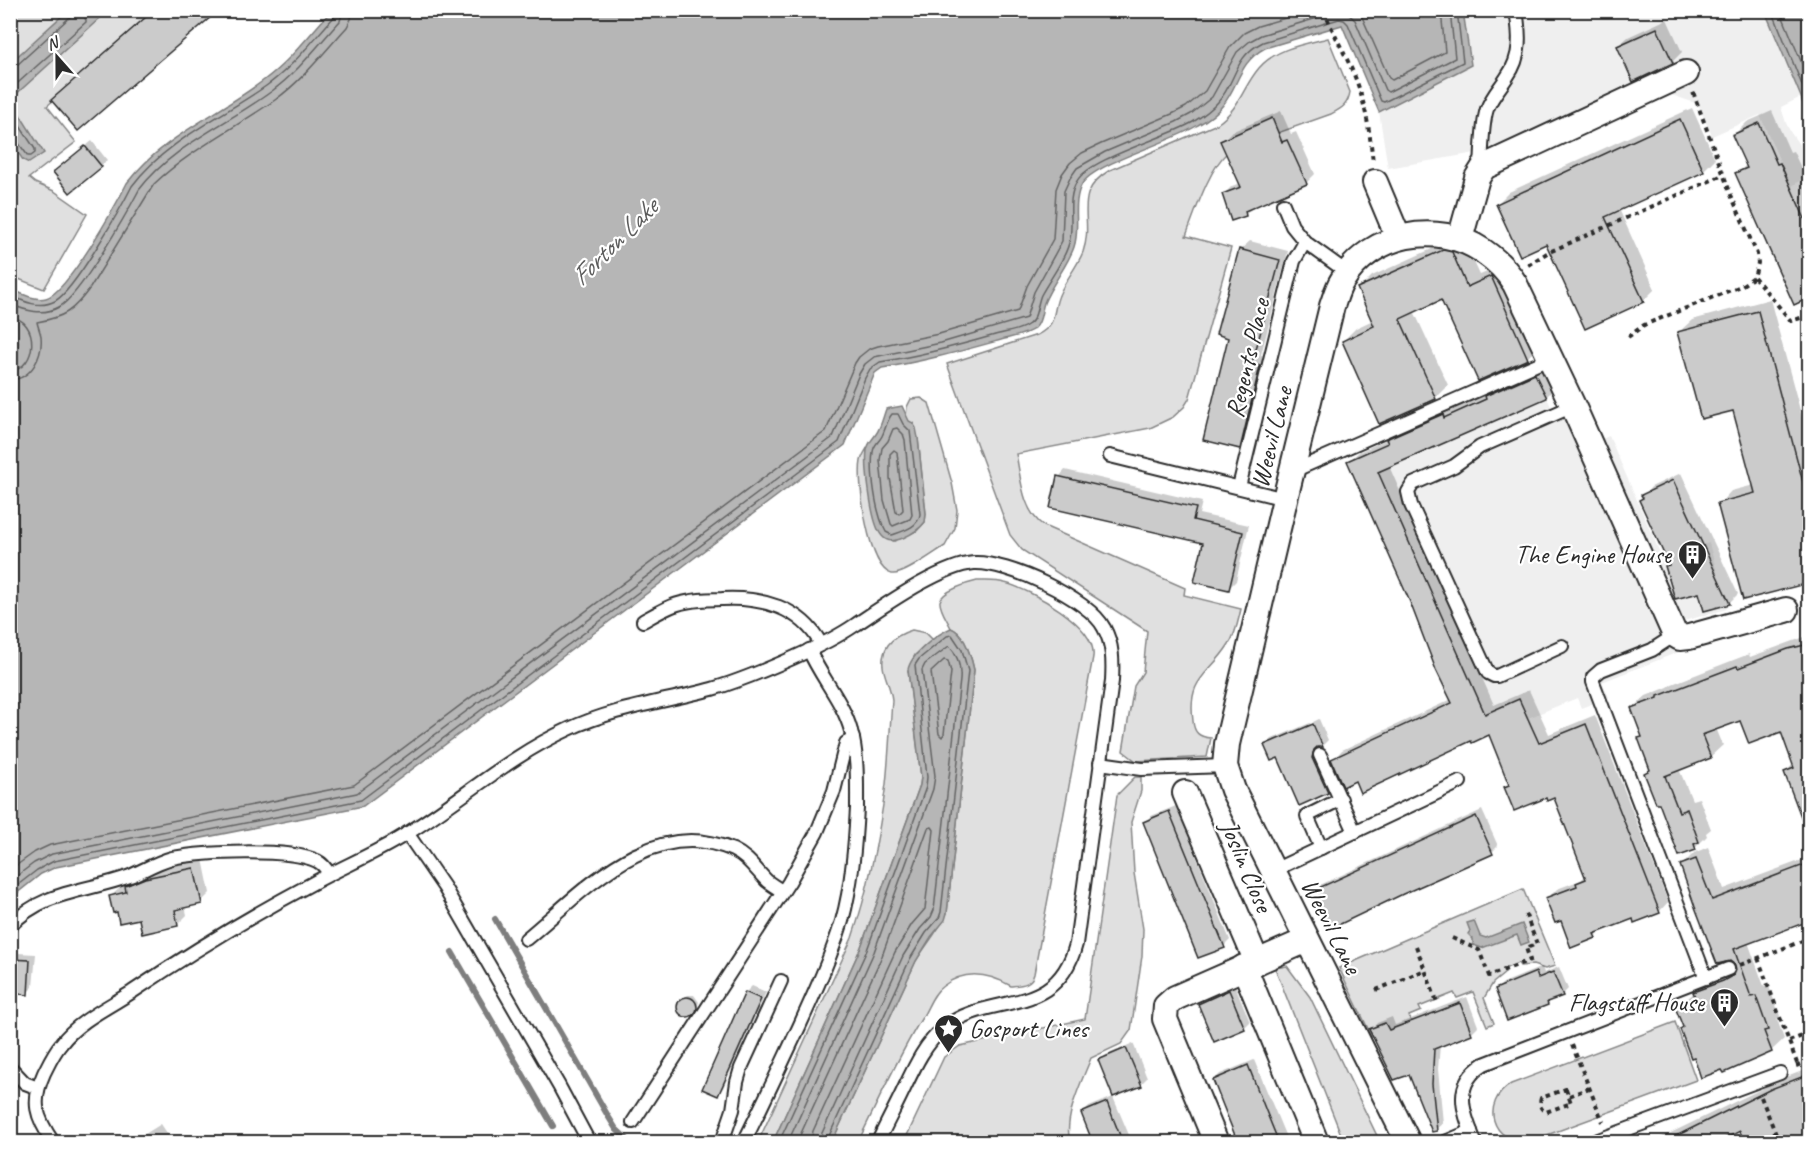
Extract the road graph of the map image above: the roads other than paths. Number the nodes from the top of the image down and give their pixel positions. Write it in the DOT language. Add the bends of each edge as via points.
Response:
graph roads {
  1 [pos="1516,10"];
  2 [pos="1686,73"];
  3 [pos="1481,170"];
  4 [pos="1375,182"];
  5 [pos="1283,204"];
  6 [pos="1398,237"];
  7 [pos="1460,239"];
  8 [pos="1305,242"];
  9 [pos="1348,273"];
  10 [pos="1551,358"];
  11 [pos="1573,406"];
  12 [pos="1110,456"];
  13 [pos="1291,472"];
  14 [pos="1239,487"];
  15 [pos="1285,499"];
  16 [pos="1786,610"];
  17 [pos="643,621"];
  18 [pos="1672,629"];
  19 [pos="821,644"];
  20 [pos="1562,646"];
  21 [pos="809,650"];
  22 [pos="853,739"];
  23 [pos="1320,754"];
  24 [pos="1100,763"];
  25 [pos="1225,766"];
  26 [pos="1460,782"];
  27 [pos="1185,793"];
  28 [pos="1341,799"];
  29 [pos="1355,832"];
  30 [pos="407,834"];
  31 [pos="1322,848"];
  32 [pos="1272,871"];
  33 [pos="330,874"];
  34 [pos="783,891"];
  35 [pos="10,926"];
  36 [pos="526,939"];
  37 [pos="1307,940"];
  38 [pos="1250,965"];
  39 [pos="1728,969"];
  40 [pos="1706,978"];
  41 [pos="781,981"];
  42 [pos="10,1066"];
  43 [pos="1780,1073"];
  44 [pos="38,1088"];
  45 [pos="633,1122"];
  46 [pos="1473,1137"];
  47 [pos="53,1143"];
  48 [pos="589,1143"];
  49 [pos="722,1143"];
  50 [pos="744,1143"];
  51 [pos="878,1143"];
  52 [pos="1216,1143"];
  53 [pos="1316,1143"];
  54 [pos="1408,1143"];
  55 [pos="1445,1143"];
  56 [pos="1593,1143"];
  1 -- 3 [label="lane" via="1519,51 1513,69 1486,110"];
  2 -- 3 [label="street"];
  3 -- 7 [label="street"];
  4 -- 6 [label="street"];
  5 -- 8 [label="lane" via="1292,226"];
  6 -- 7 [label="street, Weevil Lane" via="1432,234"];
  6 -- 9 [label="street, Weevil Lane" via="1374,248"];
  7 -- 10 [label="street, Weevil Lane" via="1487,254 1511,277"];
  8 -- 9 [label="lane"];
  8 -- 14 [label="lane, Regents Place" via="1294,261"];
  9 -- 13 [label="street, Weevil Lane" via="1332,306"];
  10 -- 11 [label="street, Weevil Lane"];
  10 -- 13 [label="lane"];
  11 -- 18 [label="street, Weevil Lane"];
  11 -- 20 [label="lane" via="1480,447 1454,466 1413,484 1408,492 1488,673 1497,676"];
  12 -- 14 [label="lane"];
  13 -- 15 [label="street, Weevil Lane"];
  14 -- 15 [label="lane"];
  15 -- 25 [label="street, Weevil Lane"];
  16 -- 18 [label="street" via="1689,637 1680,638"];
  17 -- 19 [label="lane" via="670,606 694,601 757,600 792,614 813,630"];
  18 -- 40 [label="lane" via="1652,650 1601,670 1593,682"];
  19 -- 21 [label="lane"];
  19 -- 24 [label="lane" via="955,567 981,563 1013,569 1081,603 1105,629 1113,668"];
  21 -- 22 [label="lane" via="850,725"];
  21 -- 30 [label="lane" via="724,685 607,714 565,730"];
  22 -- 34 [label="lane" via="846,743 822,823"];
  22 -- 50 [label="lane" via="857,790 855,842 842,921 809,1004"];
  23 -- 28 [label="lane"];
  24 -- 25 [label="lane" via="1142,769"];
  24 -- 51 [label="lane" via="1078,933 1066,967 1050,987 1034,997 963,1016 940,1031 922,1054"];
  25 -- 32 [label="street, Weevil Lane"];
  26 -- 29 [label="lane"];
  27 -- 38 [label="street, Joslin Close"];
  28 -- 29 [label="lane"];
  28 -- 31 [label="lane" via="1307,816"];
  29 -- 31 [label="lane"];
  30 -- 33 [label="lane"];
  30 -- 48 [label="lane" via="444,887"];
  31 -- 32 [label="lane"];
  32 -- 37 [label="street, Weevil Lane"];
  33 -- 35 [label="lane" via="316,861 294,855 231,853 181,857 47,900"];
  33 -- 44 [label="lane" via="173,965 74,1030 57,1048"];
  34 -- 36 [label="lane" via="734,851 709,843 670,842 618,863"];
  34 -- 45 [label="lane"];
  37 -- 38 [label="street"];
  37 -- 54 [label="street, Weevil Lane"];
  38 -- 52 [label="street" via="1175,998 1166,1006 1165,1018"];
  38 -- 53 [label="street, Joslin Close"];
  39 -- 40 [label="lane"];
  40 -- 46 [label="lane" via="1484,1064 1463,1095 1463,1113"];
  41 -- 49 [label="lane" via="741,1068 732,1116"];
  42 -- 44 [label="lane" via="25,1083"];
  43 -- 56 [label="lane"];
  44 -- 47 [label="lane" via="36,1109"];
  46 -- 55 [label="lane"];
}
